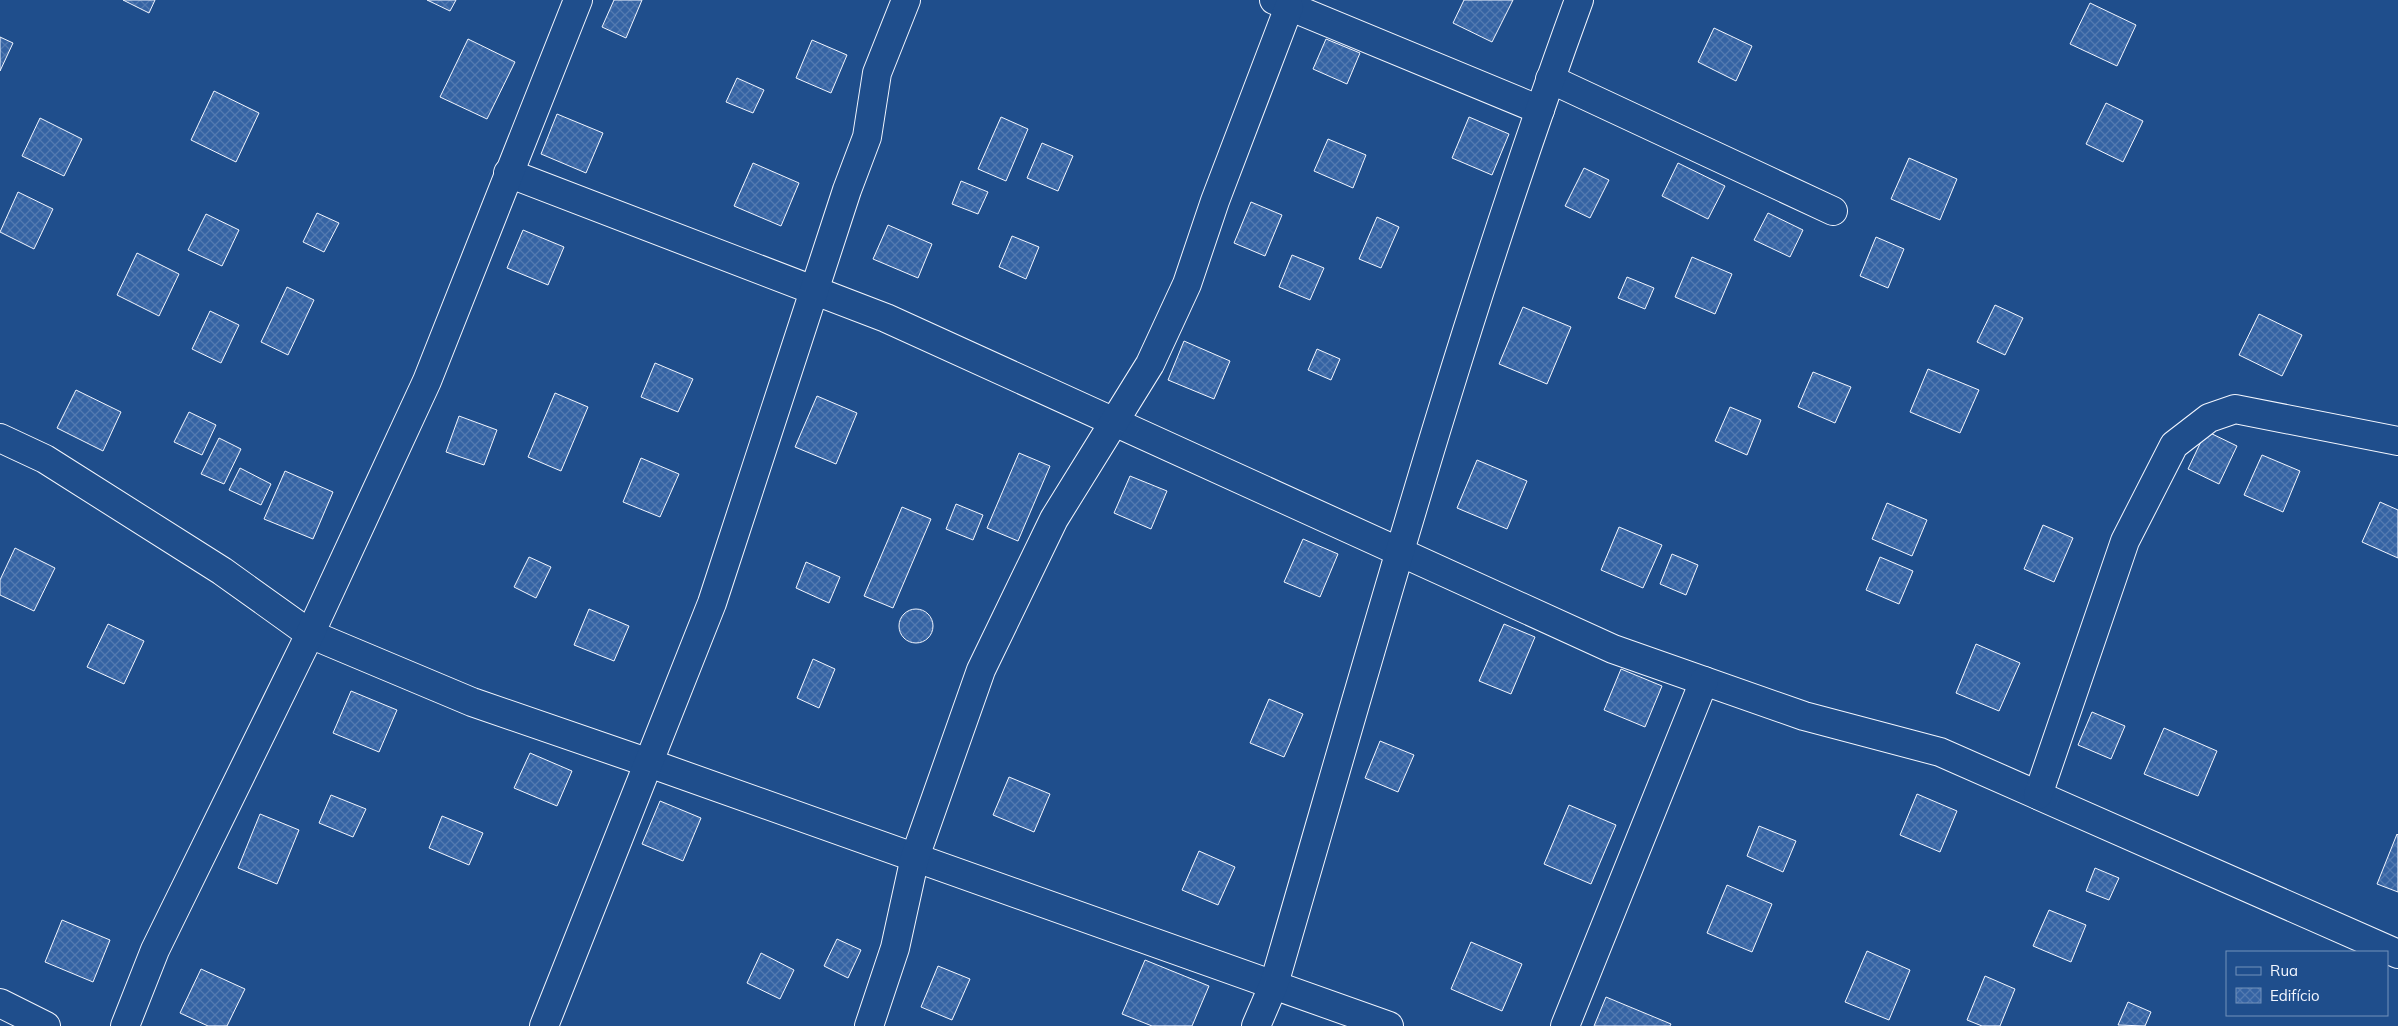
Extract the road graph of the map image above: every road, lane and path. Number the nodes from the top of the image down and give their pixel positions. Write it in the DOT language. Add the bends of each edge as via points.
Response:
graph roads {
  1 [pos="578,0"];
  2 [pos="906,0"];
  3 [pos="1579,0"];
  4 [pos="1282,4"];
  5 [pos="1550,79"];
  6 [pos="1540,110"];
  7 [pos="508,173"];
  8 [pos="1833,211"];
  9 [pos="815,290"];
  10 [pos="1113,422"];
  11 [pos="0,438"];
  12 [pos="2398,441"];
  13 [pos="1401,553"];
  14 [pos="310,634"];
  15 [pos="1704,681"];
  16 [pos="649,763"];
  17 [pos="2038,795"];
  18 [pos="915,857"];
  19 [pos="2398,954"];
  20 [pos="1274,984"];
  21 [pos="0,1003"];
  22 [pos="46,1026"];
  23 [pos="125,1026"];
  24 [pos="544,1026"];
  25 [pos="869,1026"];
  26 [pos="1256,1026"];
  27 [pos="1389,1026"];
  28 [pos="1565,1026"];
  1 -- 7 [label="street"];
  2 -- 9 [label="street" via="877,73 867,138"];
  3 -- 5 [label="street"];
  4 -- 6 [label="street"];
  4 -- 10 [label="street" via="1187,284 1150,364"];
  5 -- 6 [label="street"];
  5 -- 8 [label="street"];
  6 -- 13 [label="street" via="1482,286"];
  7 -- 9 [label="street"];
  7 -- 14 [label="street" via="427,381"];
  9 -- 10 [label="street" via="886,318"];
  9 -- 16 [label="street" via="712,603"];
  10 -- 13 [label="street"];
  10 -- 18 [label="street" via="1054,519 981,670"];
  11 -- 14 [label="street" via="45,459 222,571"];
  12 -- 17 [label="street" via="2235,409 2209,418 2174,445 2125,541"];
  13 -- 15 [label="street" via="1613,649"];
  13 -- 20 [label="street"];
  14 -- 16 [label="street" via="472,702"];
  14 -- 23 [label="street" via="155,950"];
  15 -- 17 [label="street" via="1804,716 1940,752"];
  15 -- 28 [label="street"];
  16 -- 18 [label="street"];
  16 -- 24 [label="street"];
  17 -- 19 [label="street"];
  18 -- 20 [label="street"];
  18 -- 25 [label="street" via="895,948"];
  20 -- 26 [label="street"];
  20 -- 27 [label="street"];
  21 -- 22 [label="street"];
}
